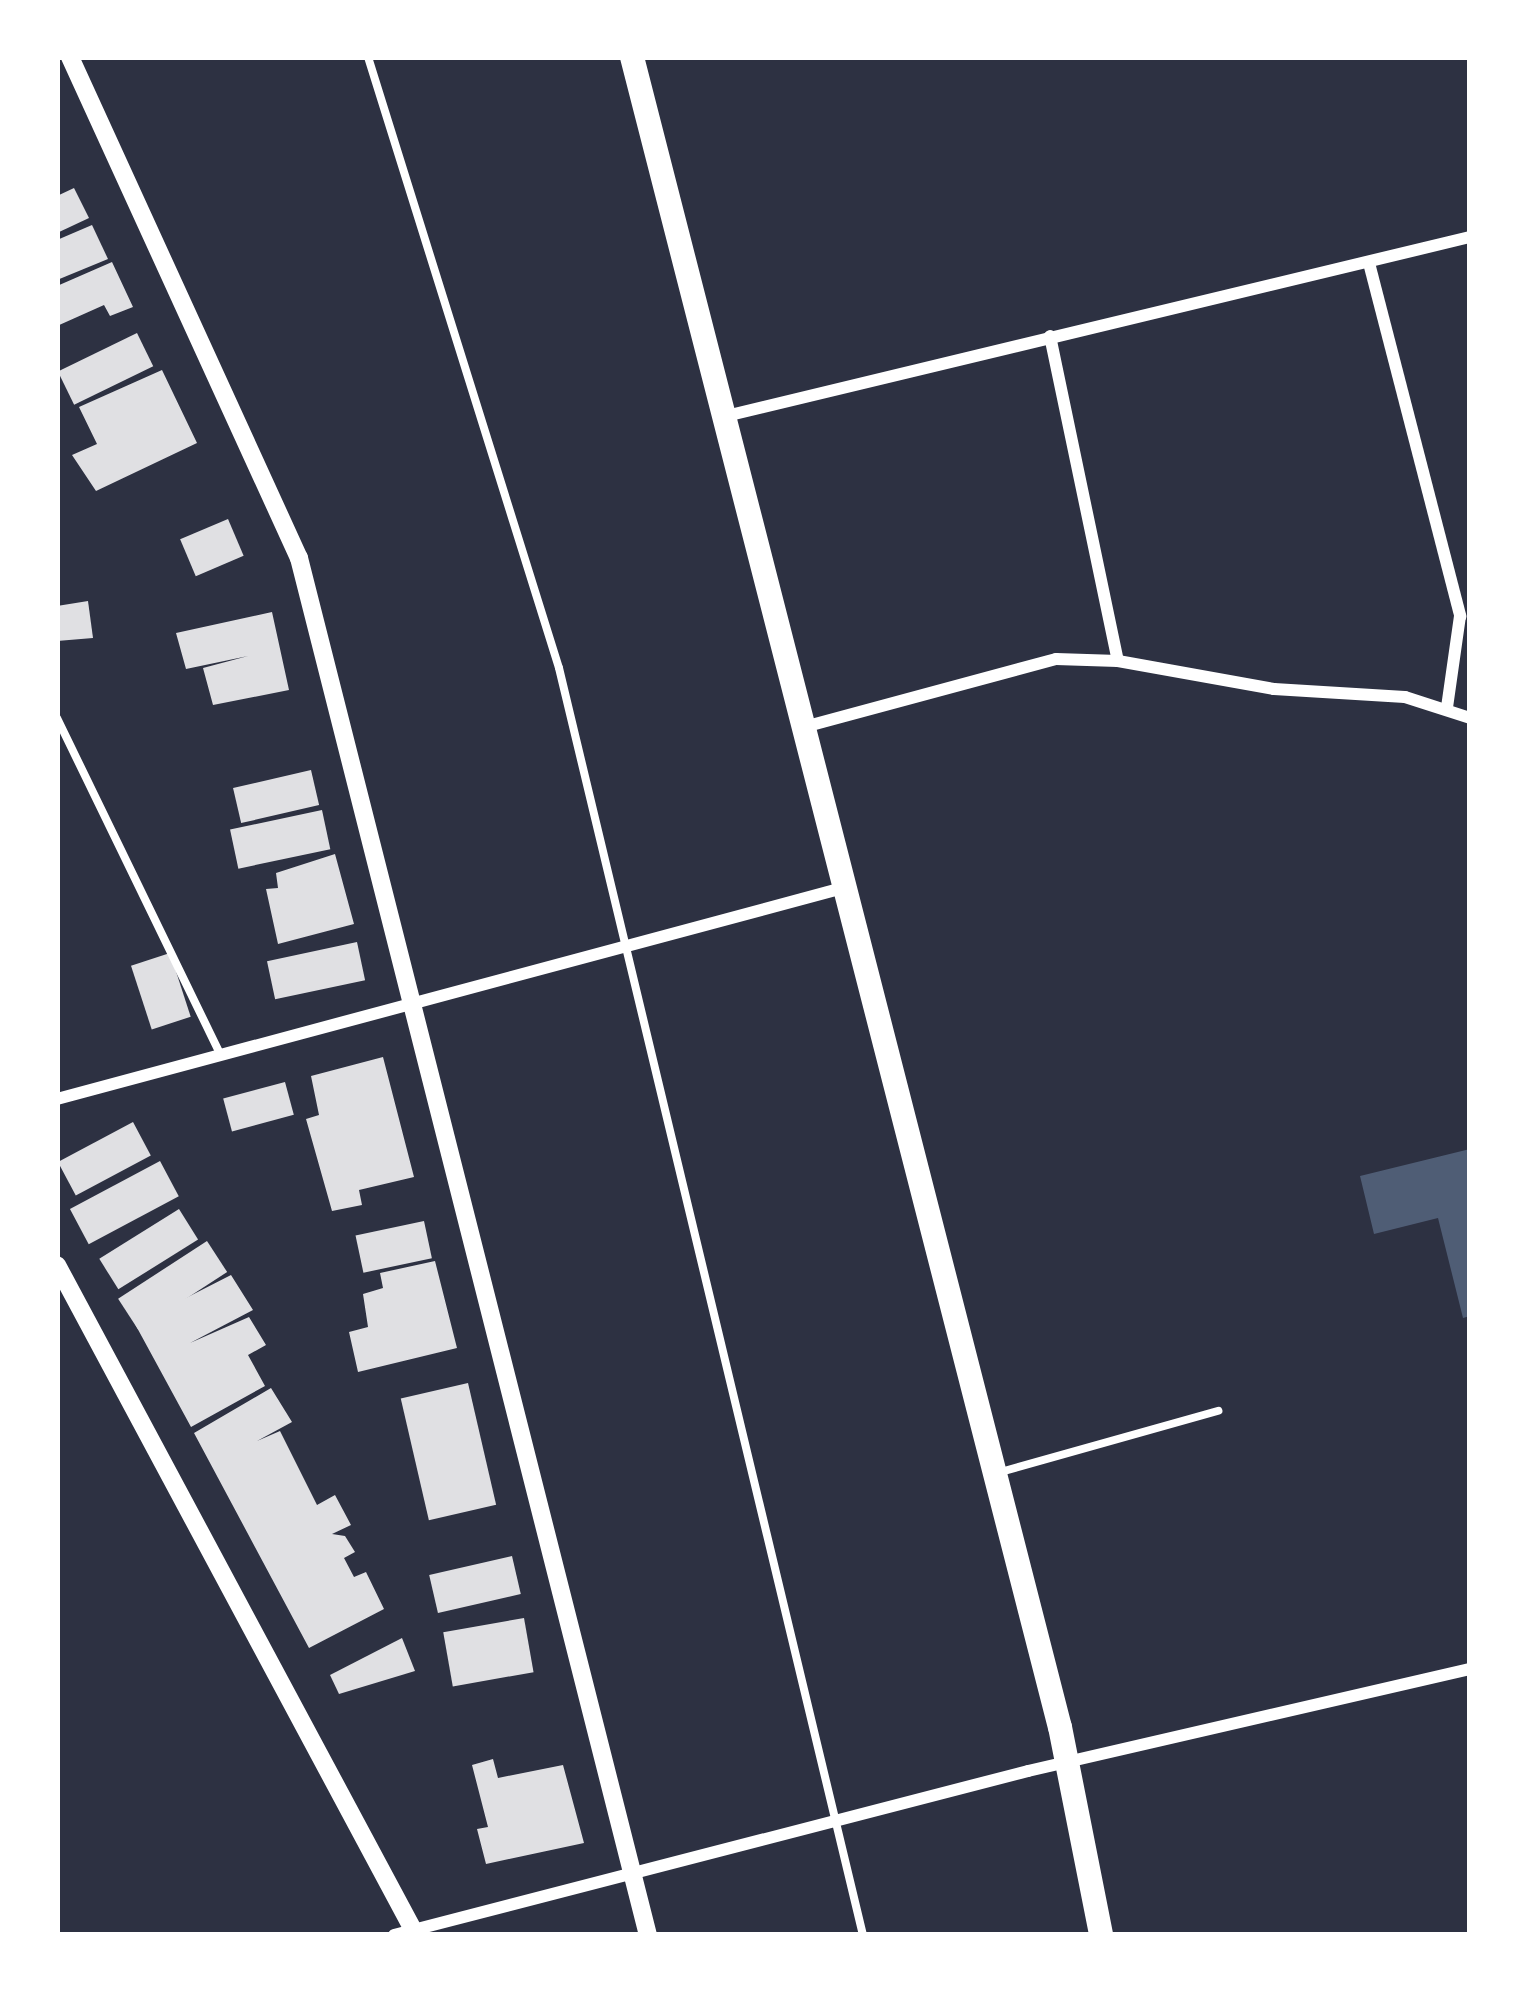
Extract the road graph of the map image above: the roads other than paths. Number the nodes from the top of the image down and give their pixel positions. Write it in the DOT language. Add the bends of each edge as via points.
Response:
graph roads {
  1 [pos="70,57"];
  2 [pos="368,57"];
  3 [pos="632,57"];
  4 [pos="1470,236"];
  5 [pos="1369,263"];
  6 [pos="1049,337"];
  7 [pos="726,416"];
  8 [pos="1465,616"];
  9 [pos="1118,661"];
  10 [pos="1447,707"];
  11 [pos="57,718"];
  12 [pos="1470,718"];
  13 [pos="804,728"];
  14 [pos="843,888"];
  15 [pos="628,946"];
  16 [pos="413,1004"];
  17 [pos="220,1055"];
  18 [pos="57,1099"];
  19 [pos="57,1265"];
  20 [pos="1217,1411"];
  21 [pos="996,1473"];
  22 [pos="1470,1670"];
  23 [pos="1068,1762"];
  24 [pos="833,1822"];
  25 [pos="633,1872"];
  26 [pos="408,1933"];
  27 [pos="647,1935"];
  28 [pos="862,1935"];
  29 [pos="1101,1935"];
  1 -- 16 [label="street" via="299,558"];
  2 -- 15 [label="lane" via="559,668"];
  3 -- 7 [label="main road"];
  4 -- 5 [label="street"];
  5 -- 6 [label="street"];
  5 -- 8 [label="street"];
  6 -- 7 [label="street"];
  6 -- 9 [label="street"];
  7 -- 13 [label="main road"];
  8 -- 10 [label="street"];
  9 -- 10 [label="street" via="1274,689"];
  9 -- 13 [label="street" via="1057,659"];
  10 -- 12 [label="street"];
  11 -- 17 [label="lane"];
  13 -- 14 [label="main road"];
  14 -- 15 [label="street"];
  14 -- 21 [label="main road"];
  15 -- 16 [label="street"];
  15 -- 24 [label="lane"];
  16 -- 17 [label="street"];
  16 -- 25 [label="street"];
  17 -- 18 [label="street"];
  19 -- 26 [label="street"];
  20 -- 21 [label="lane"];
  21 -- 23 [label="main road"];
  22 -- 23 [label="street"];
  23 -- 24 [label="street"];
  23 -- 29 [label="main road"];
  24 -- 25 [label="street"];
  24 -- 28 [label="lane"];
  25 -- 26 [label="street"];
  25 -- 27 [label="street"];
}
